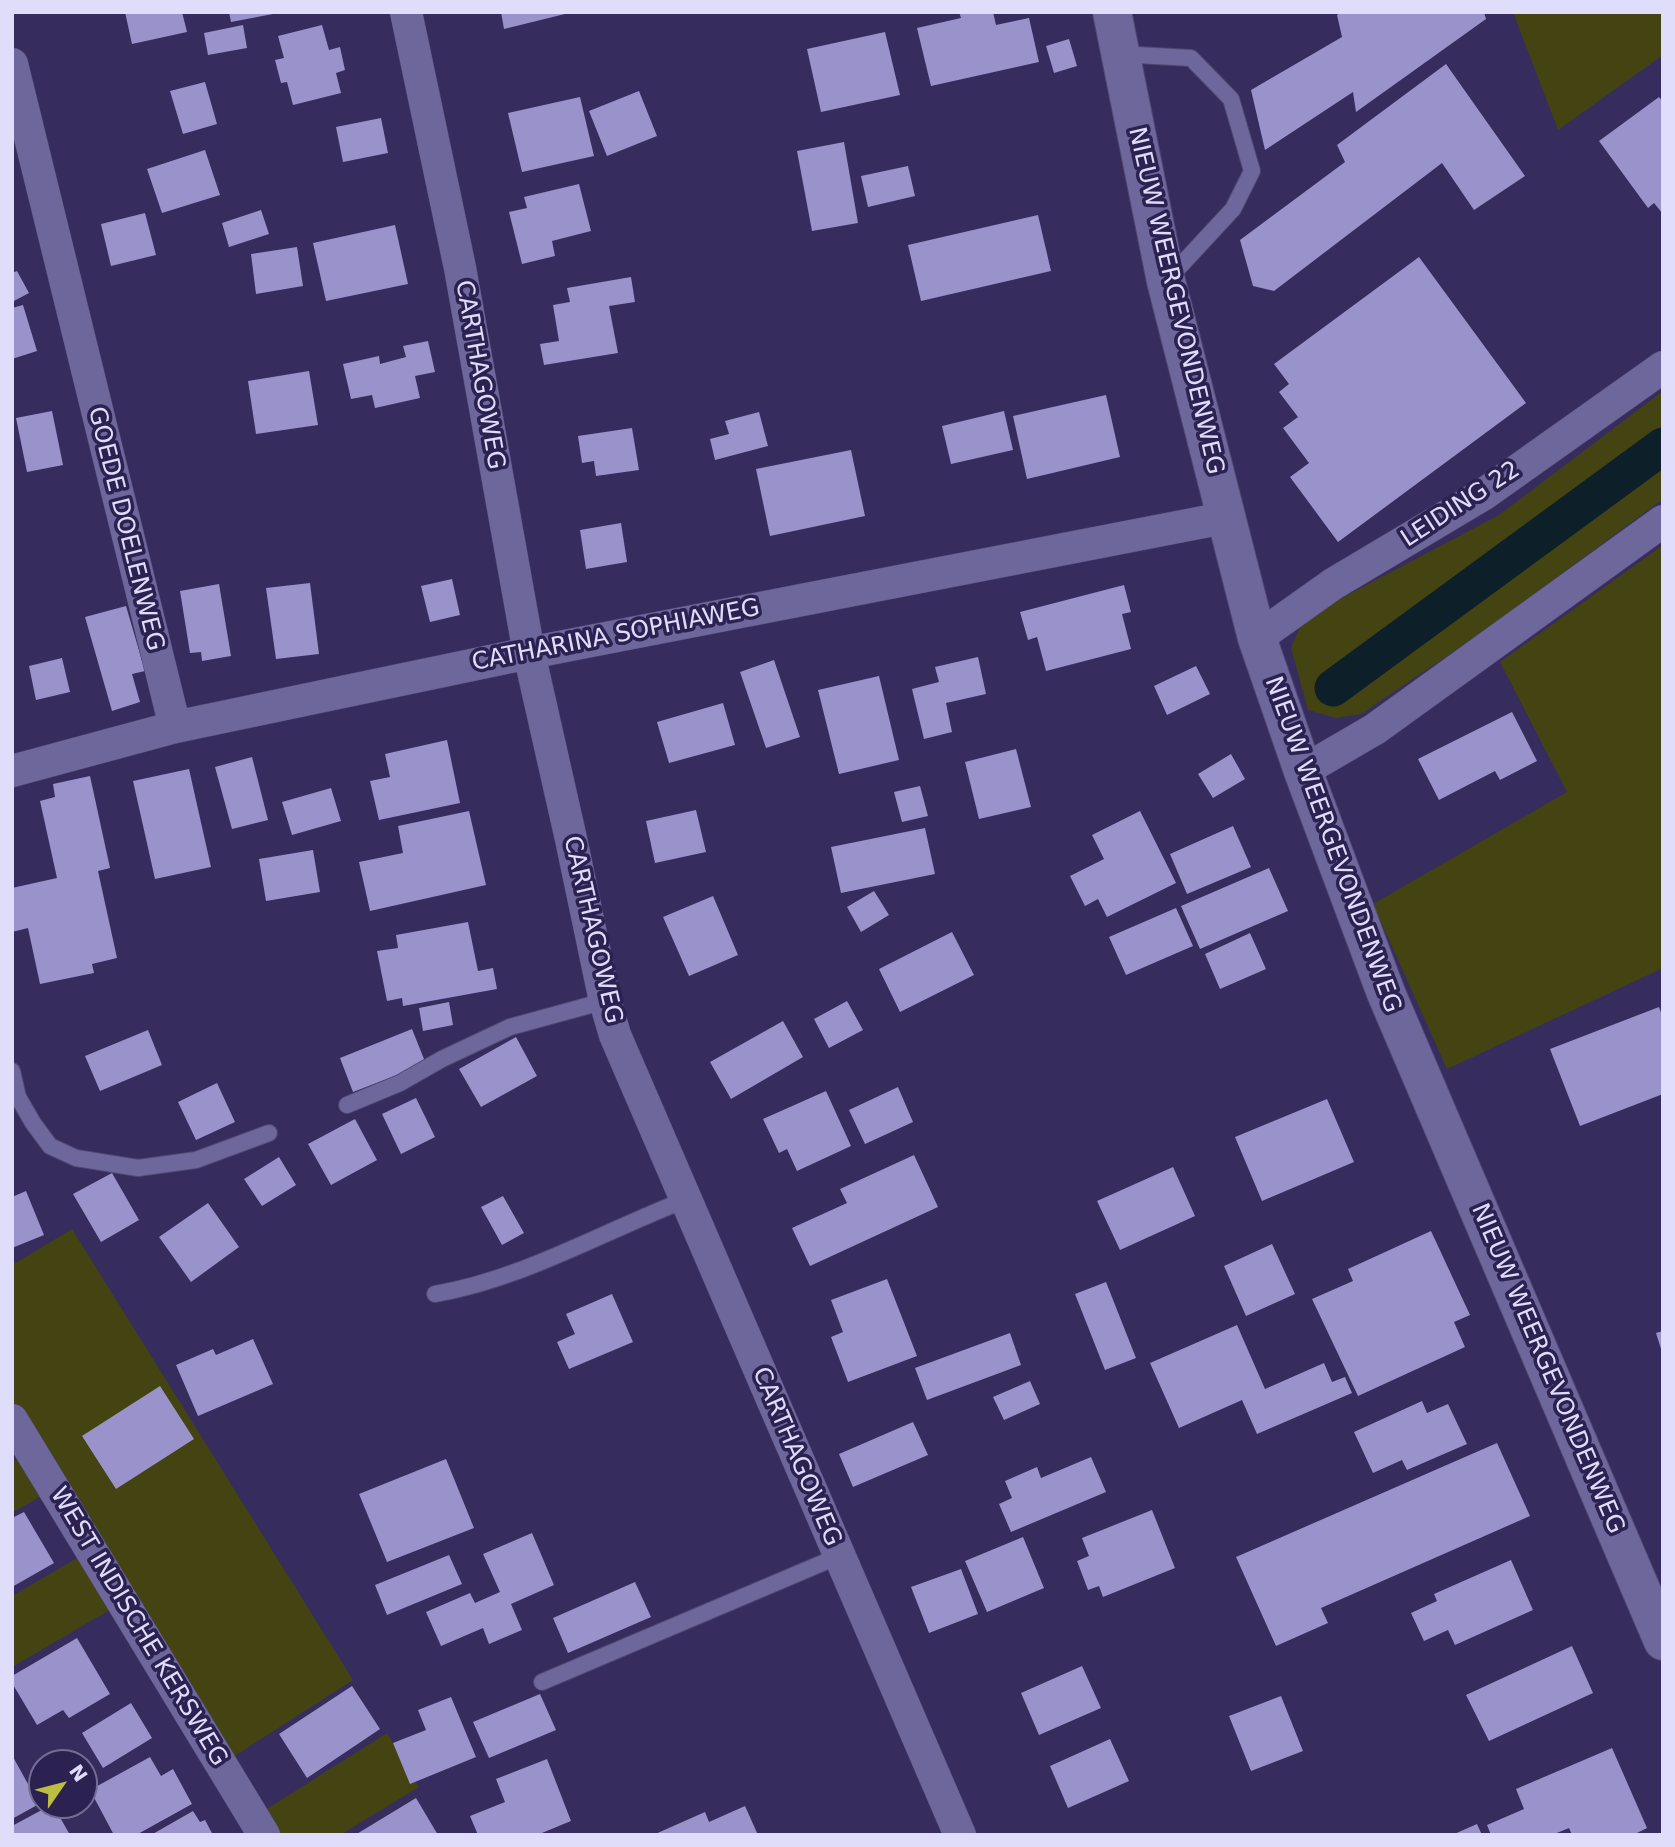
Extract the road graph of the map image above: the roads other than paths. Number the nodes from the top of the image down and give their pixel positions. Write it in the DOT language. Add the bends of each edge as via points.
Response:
graph roads {
  1 [pos="406,12"];
  2 [pos="1112,12"];
  3 [pos="1120,54"];
  4 [pos="12,64"];
  5 [pos="1166,281"];
  6 [pos="1663,367"];
  7 [pos="1224,518"];
  8 [pos="1663,521"];
  9 [pos="1257,638"];
  10 [pos="529,653"];
  11 [pos="174,727"];
  12 [pos="12,771"];
  13 [pos="1303,771"];
  14 [pos="605,1001"];
  15 [pos="12,1071"];
  16 [pos="347,1105"];
  17 [pos="269,1133"];
  18 [pos="685,1200"];
  19 [pos="435,1294"];
  20 [pos="12,1420"];
  21 [pos="839,1556"];
  22 [pos="1663,1641"];
  23 [pos="542,1682"];
  24 [pos="264,1835"];
  25 [pos="960,1835"];
  1 -- 10 [label="street, CARTHAGOWEG" via="460,268"];
  2 -- 3 [label="street, NIEUW WEERGEVONDENWEG"];
  3 -- 5 [label="street, NIEUW WEERGEVONDENWEG"];
  3 -- 5 [label="lane" via="1191,58 1231,99 1252,171 1233,209"];
  4 -- 11 [label="street, GOEDE DOELENWEG"];
  5 -- 7 [label="street, NIEUW WEERGEVONDENWEG"];
  6 -- 9 [label="street, LEIDING 22" via="1483,494 1334,584"];
  7 -- 9 [label="street, NIEUW WEERGEVONDENWEG"];
  7 -- 10 [label="street, CATHARINA SOPHIAWEG"];
  8 -- 13 [label="street" via="1375,729"];
  9 -- 13 [label="street, NIEUW WEERGEVONDENWEG"];
  10 -- 11 [label="street, CATHARINA SOPHIAWEG"];
  10 -- 14 [label="street, CARTHAGOWEG"];
  11 -- 12 [label="street, CATHARINA SOPHIAWEG"];
  13 -- 22 [label="street, NIEUW WEERGEVONDENWEG" via="1386,993"];
  14 -- 16 [label="lane" via="510,1027"];
  14 -- 18 [label="street, CARTHAGOWEG"];
  15 -- 17 [label="lane" via="18,1097 33,1123 51,1146 76,1158 138,1168 196,1160"];
  18 -- 19 [label="lane" via="528,1267 466,1289"];
  18 -- 21 [label="street, CARTHAGOWEG"];
  20 -- 24 [label="street, WEST INDISCHE KERSWEG"];
  21 -- 23 [label="lane"];
  21 -- 25 [label="street, CARTHAGOWEG"];
}
